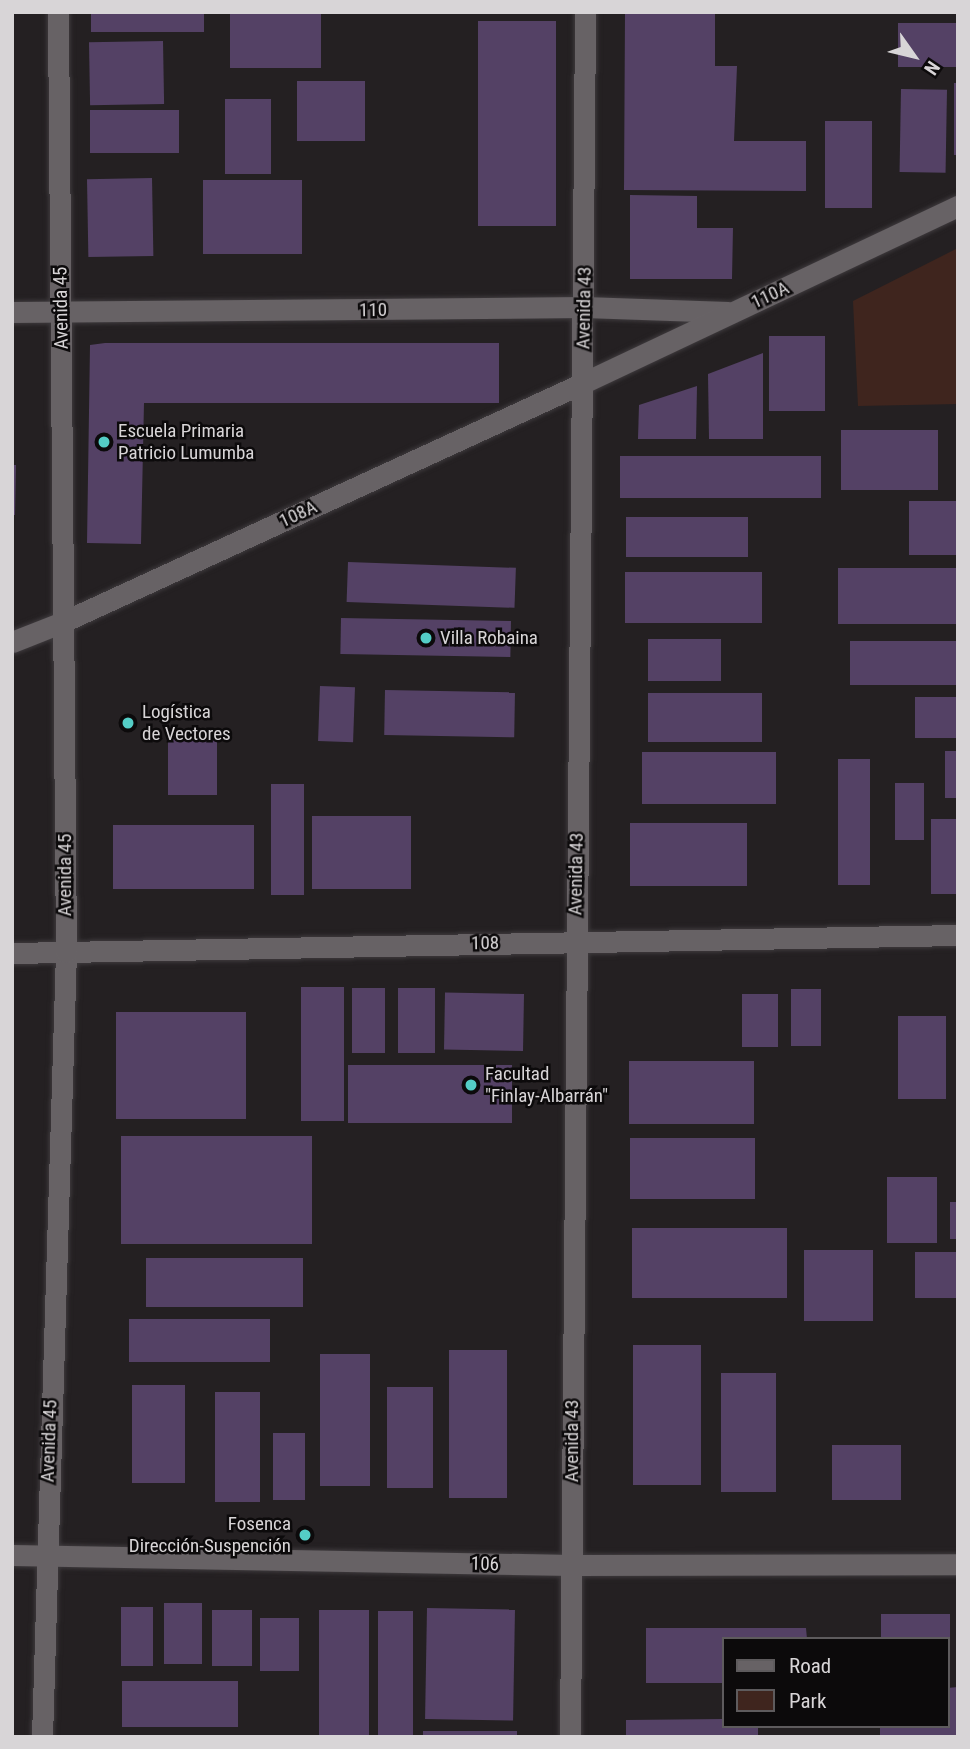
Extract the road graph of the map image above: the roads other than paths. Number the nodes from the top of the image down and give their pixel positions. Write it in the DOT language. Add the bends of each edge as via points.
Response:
graph roads {
  1 [pos="58,12"];
  2 [pos="585,12"];
  3 [pos="958,206"];
  4 [pos="584,307"];
  5 [pos="12,312"];
  6 [pos="734,312"];
  7 [pos="61,313"];
  8 [pos="583,383"];
  9 [pos="65,621"];
  10 [pos="12,642"];
  11 [pos="958,935"];
  12 [pos="575,941"];
  13 [pos="66,952"];
  14 [pos="12,953"];
  15 [pos="12,1555"];
  16 [pos="46,1557"];
  17 [pos="958,1564"];
  18 [pos="572,1565"];
  19 [pos="42,1737"];
  20 [pos="570,1737"];
  1 -- 7 [label="street, Avenida 45"];
  2 -- 4 [label="street, Avenida 43"];
  3 -- 6 [label="street, 110A"];
  4 -- 6 [label="street, 110"];
  4 -- 7 [label="street, 110"];
  4 -- 8 [label="street, Avenida 43"];
  5 -- 7 [label="street, 110"];
  6 -- 8 [label="street, 110A"];
  7 -- 9 [label="street, Avenida 45"];
  8 -- 9 [label="street, 108A"];
  8 -- 12 [label="street, Avenida 43"];
  9 -- 10 [label="street, 108A"];
  9 -- 13 [label="street, Avenida 45"];
  11 -- 12 [label="street, 108"];
  12 -- 13 [label="street, 108"];
  12 -- 18 [label="street, Avenida 43"];
  13 -- 14 [label="street, 108"];
  13 -- 16 [label="street, Avenida 45"];
  15 -- 16 [label="street, 106"];
  16 -- 18 [label="street, 106"];
  16 -- 19 [label="street, Avenida 45"];
  17 -- 18 [label="street, 106"];
  18 -- 20 [label="street, Avenida 43"];
}
